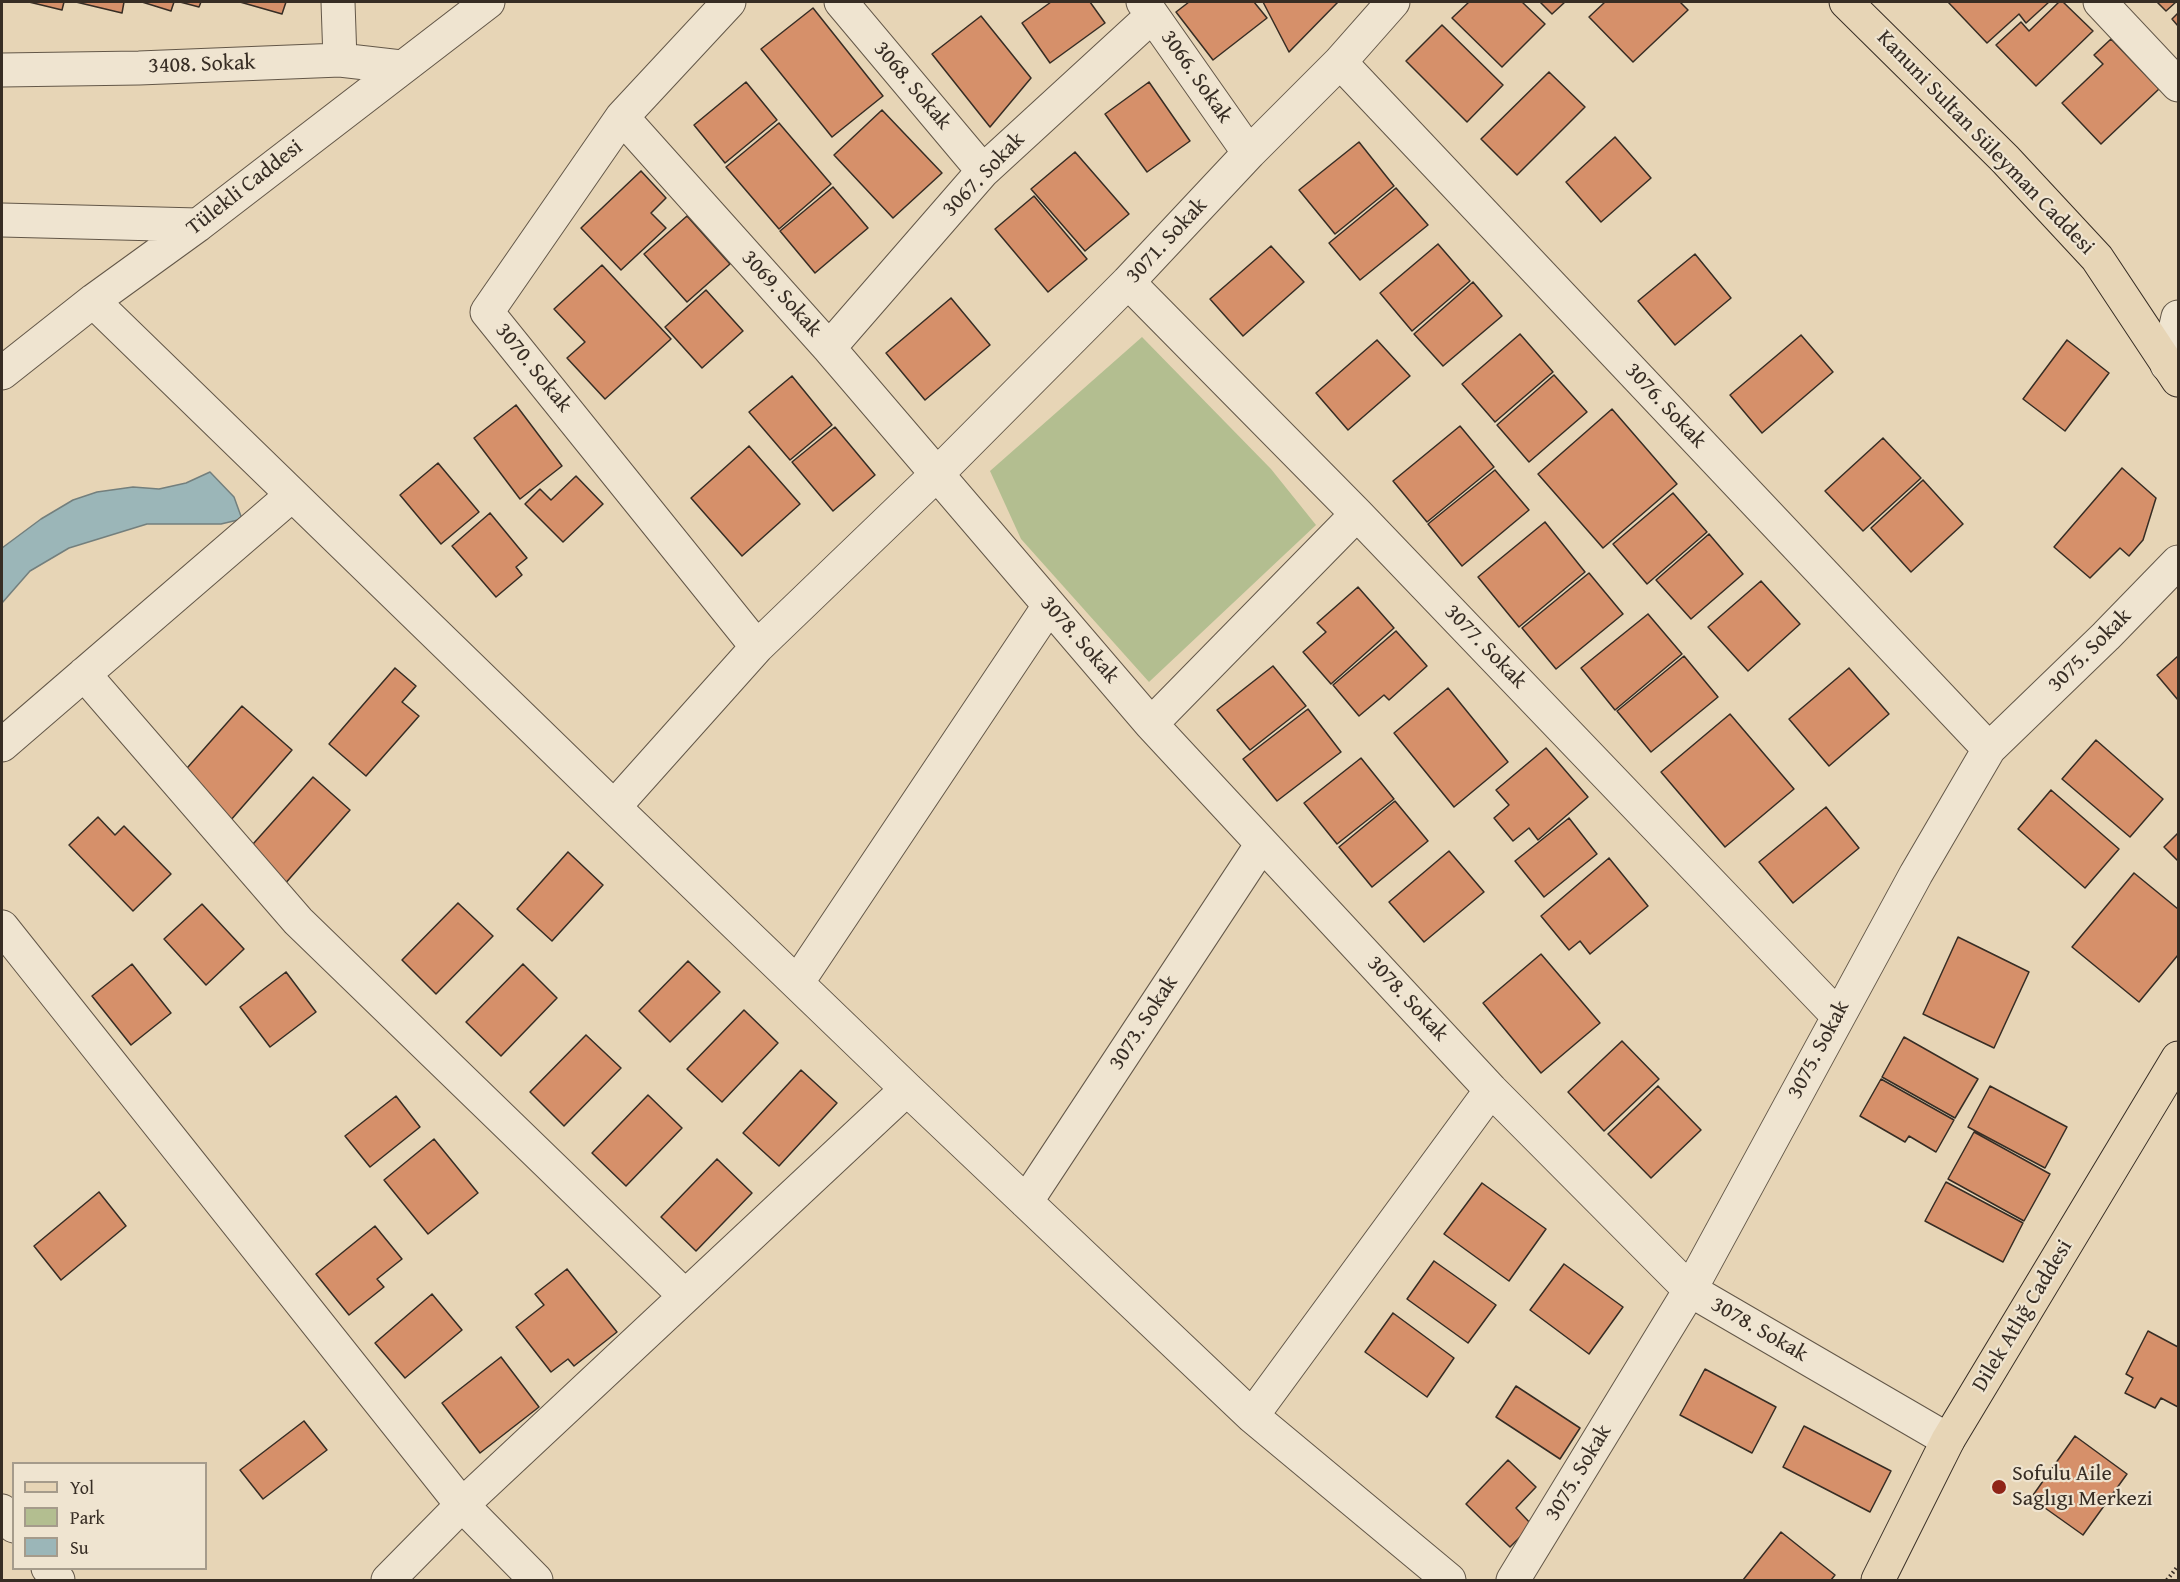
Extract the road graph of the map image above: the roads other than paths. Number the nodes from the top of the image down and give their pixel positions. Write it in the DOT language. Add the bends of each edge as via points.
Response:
graph roads {
  1 [pos="338,2"];
  2 [pos="488,2"];
  3 [pos="729,2"];
  4 [pos="841,2"];
  5 [pos="1393,2"];
  6 [pos="1846,2"];
  7 [pos="2100,2"];
  8 [pos="1148,9"];
  9 [pos="340,60"];
  10 [pos="1340,62"];
  11 [pos="402,67"];
  12 [pos="2,70"];
  13 [pos="2178,85"];
  14 [pos="622,117"];
  15 [pos="1249,153"];
  16 [pos="983,171"];
  17 [pos="2,220"];
  18 [pos="198,225"];
  19 [pos="1128,282"];
  20 [pos="93,301"];
  21 [pos="2178,317"];
  22 [pos="829,348"];
  23 [pos="2173,372"];
  24 [pos="2,373"];
  25 [pos="936,475"];
  26 [pos="292,495"];
  27 [pos="1358,514"];
  28 [pos="2178,562"];
  29 [pos="1049,606"];
  30 [pos="757,647"];
  31 [pos="84,674"];
  32 [pos="1151,724"];
  33 [pos="2,745"];
  34 [pos="1989,749"];
  35 [pos="614,807"];
  36 [pos="1262,844"];
  37 [pos="2,927"];
  38 [pos="797,983"];
  39 [pos="1838,1016"];
  40 [pos="2178,1058"];
  41 [pos="907,1089"];
  42 [pos="1491,1090"];
  43 [pos="1026,1202"];
  44 [pos="1690,1290"];
  45 [pos="685,1296"];
  46 [pos="1252,1416"];
  47 [pos="1948,1440"];
  48 [pos="462,1505"];
  49 [pos="2,1511"];
  50 [pos="12,1524"];
  51 [pos="388,1581"];
  52 [pos="536,1581"];
  53 [pos="1449,1581"];
  54 [pos="1513,1581"];
  55 [pos="1878,1581"];
  1 -- 9 [label="street"];
  2 -- 11 [label="street, Tülekli Caddesi"];
  3 -- 14 [label="street, 3070. Sokak"];
  4 -- 16 [label="street, 3068. Sokak"];
  5 -- 10 [label="street, 3071. Sokak"];
  6 -- 23 [label="main road, Kanuni Sultan Süleyman Caddesi" via="2029,183 2097,258"];
  7 -- 13 [label="street"];
  8 -- 15 [label="street, 3066. Sokak"];
  8 -- 16 [label="street, 3067. Sokak"];
  9 -- 11 [label="street, 3408. Sokak"];
  9 -- 12 [label="street, 3408. Sokak"];
  10 -- 15 [label="street, 3071. Sokak"];
  10 -- 34 [label="street, 3076. Sokak"];
  11 -- 18 [label="street, Tülekli Caddesi"];
  14 -- 22 [label="street, 3069. Sokak"];
  14 -- 30 [label="street, 3070. Sokak" via="487,312"];
  15 -- 19 [label="street, 3071. Sokak"];
  16 -- 22 [label="street, 3067. Sokak"];
  17 -- 18 [label="street"];
  18 -- 20 [label="street, Tülekli Caddesi"];
  19 -- 25 [label="street, 3071. Sokak"];
  19 -- 27 [label="street, 3077. Sokak"];
  20 -- 24 [label="street, Tülekli Caddesi"];
  20 -- 26 [label="street"];
  21 -- 23 [label="street"];
  22 -- 25 [label="street, 3069. Sokak"];
  25 -- 29 [label="street, 3078. Sokak"];
  25 -- 30 [label="street, 3071. Sokak"];
  26 -- 31 [label="street"];
  26 -- 35 [label="street"];
  27 -- 32 [label="street"];
  27 -- 39 [label="street, 3077. Sokak"];
  28 -- 34 [label="street, 3075. Sokak"];
  29 -- 32 [label="street, 3078. Sokak"];
  29 -- 38 [label="street"];
  30 -- 35 [label="street, 3071. Sokak"];
  31 -- 33 [label="street"];
  31 -- 45 [label="street" via="298,921"];
  32 -- 36 [label="street, 3078. Sokak"];
  34 -- 39 [label="street, 3075. Sokak"];
  35 -- 38 [label="street"];
  36 -- 42 [label="street, 3078. Sokak"];
  36 -- 43 [label="street, 3073. Sokak"];
  37 -- 48 [label="street"];
  38 -- 41 [label="street"];
  39 -- 44 [label="street, 3075. Sokak"];
  40 -- 47 [label="main road, Dilek Atlığ Caddesi"];
  41 -- 43 [label="street"];
  41 -- 45 [label="street"];
  42 -- 44 [label="street, 3078. Sokak"];
  42 -- 46 [label="street"];
  43 -- 46 [label="street"];
  44 -- 47 [label="street, 3078. Sokak"];
  44 -- 54 [label="street, 3075. Sokak"];
  45 -- 48 [label="street"];
  46 -- 53 [label="street"];
  47 -- 55 [label="main road, Dilek Atlığ Caddesi"];
  48 -- 51 [label="street"];
  48 -- 52 [label="street"];
  49 -- 50 [label="street"];
}
